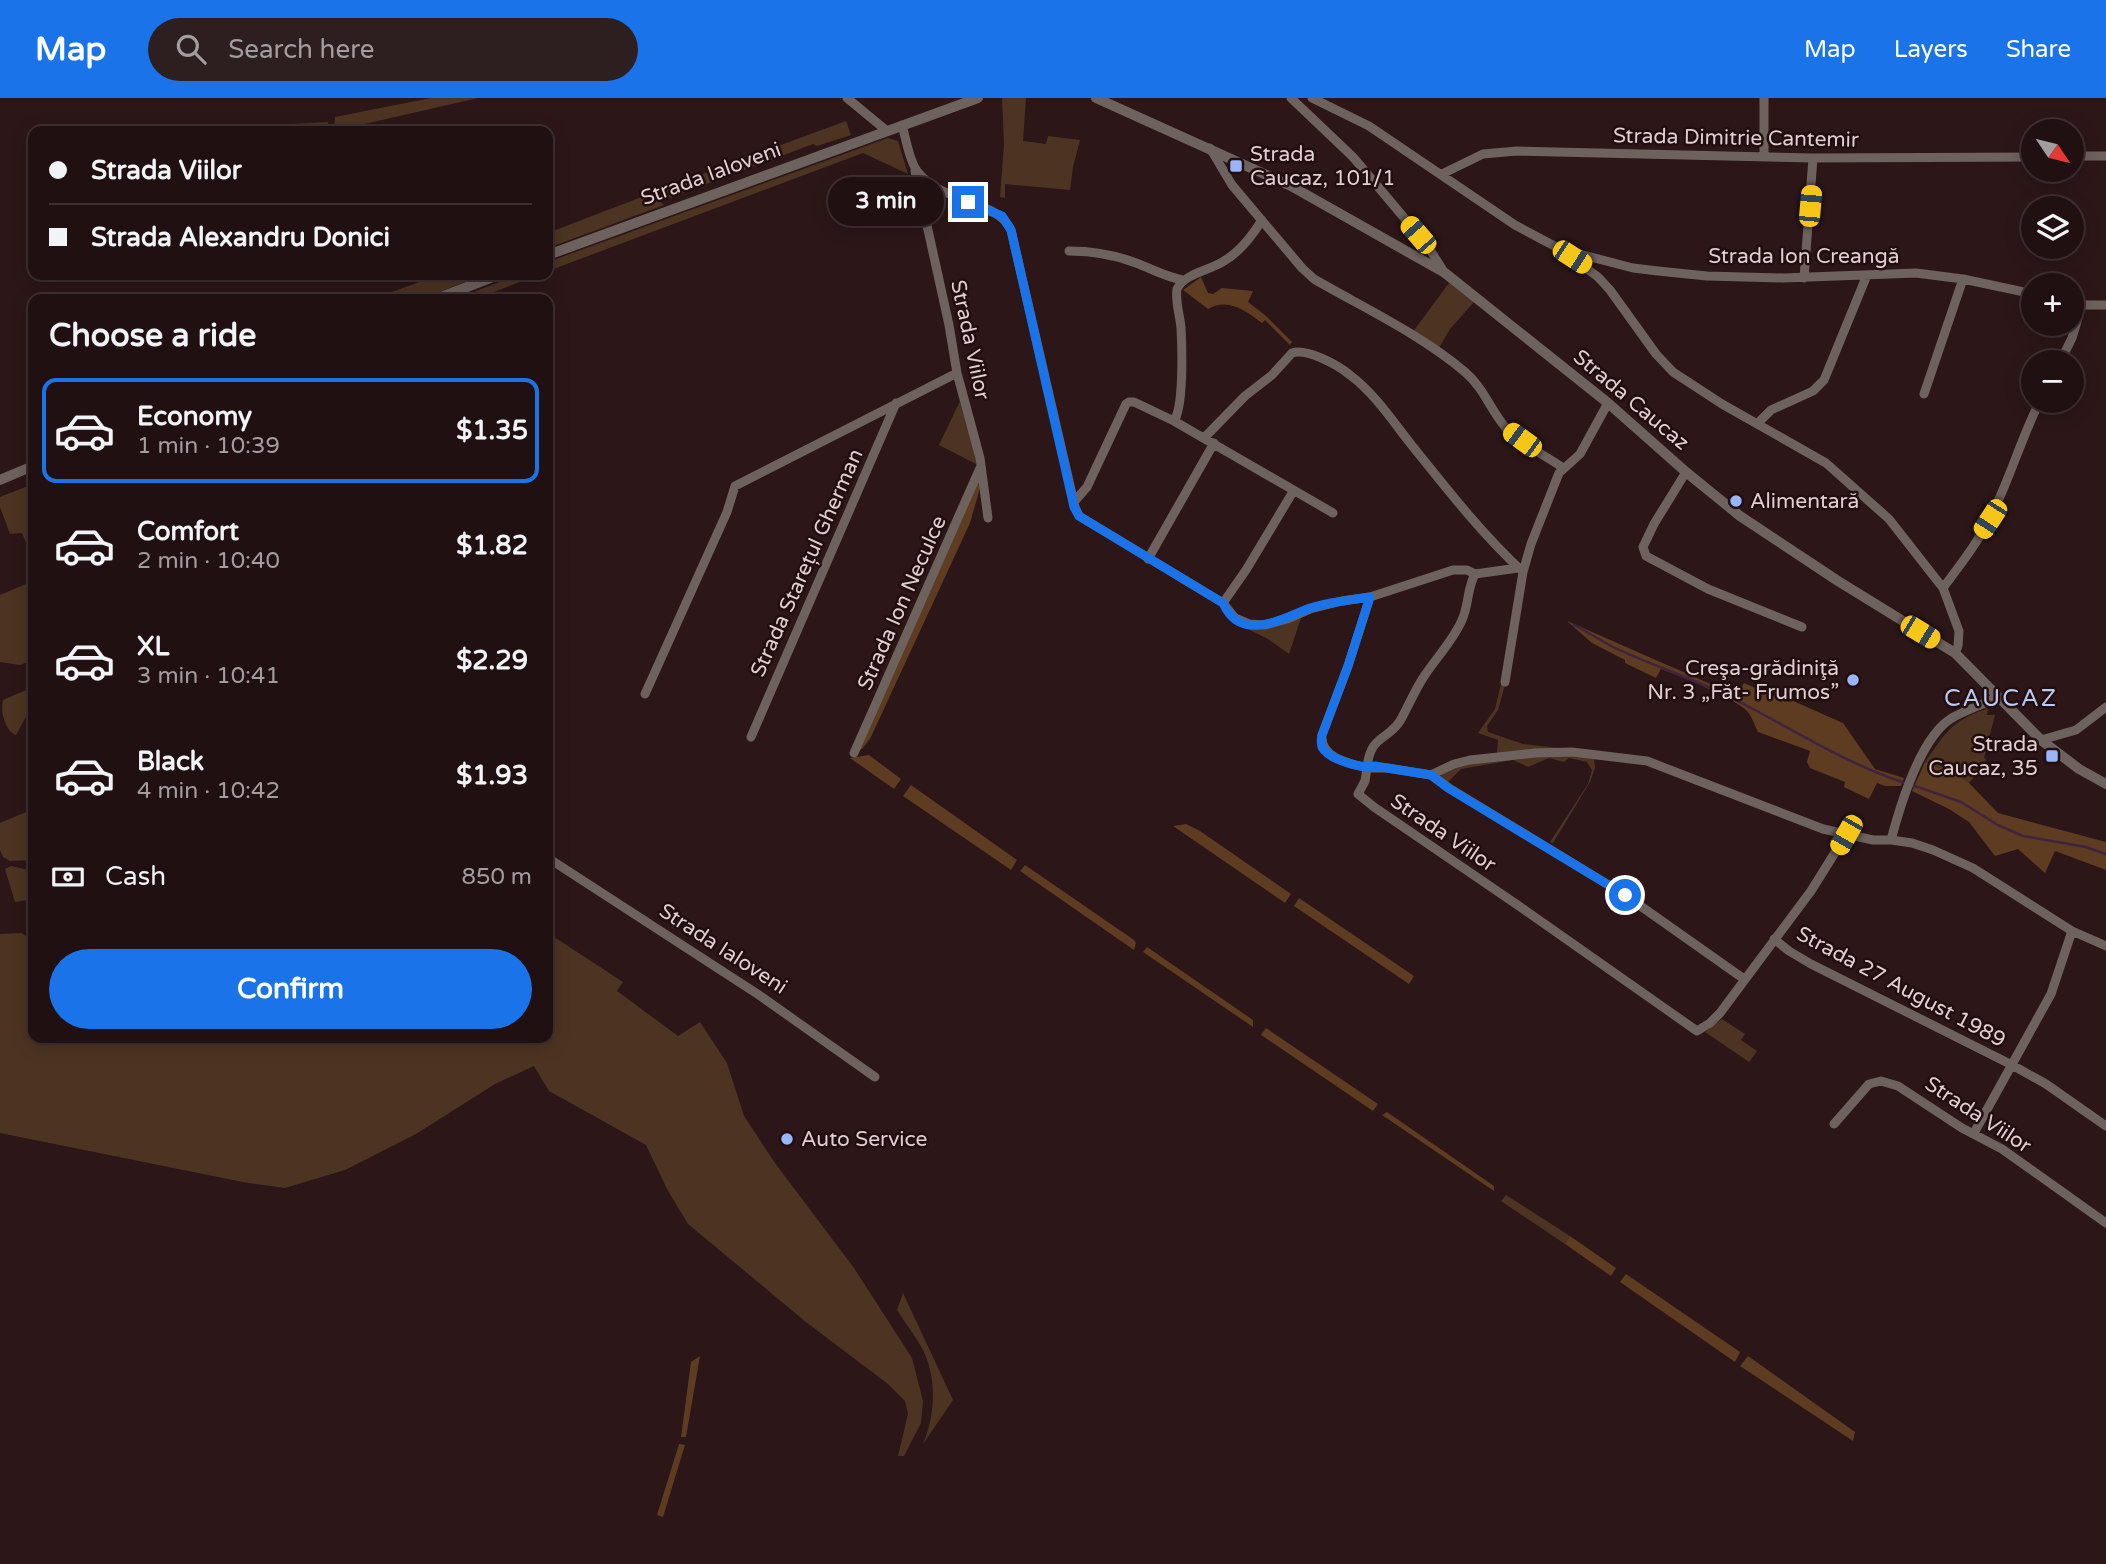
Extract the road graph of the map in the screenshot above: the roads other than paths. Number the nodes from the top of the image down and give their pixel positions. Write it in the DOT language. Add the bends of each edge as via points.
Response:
graph roads {
  1 [pos="846,98"];
  2 [pos="978,98"];
  3 [pos="1096,98"];
  4 [pos="1291,98"];
  5 [pos="1312,98"];
  6 [pos="1764,98"];
  7 [pos="902,125"];
  8 [pos="887,131"];
  9 [pos="1210,148"];
  10 [pos="2084,156"];
  11 [pos="2106,156"];
  12 [pos="1764,157"];
  13 [pos="2021,157"];
  14 [pos="1813,159"];
  15 [pos="915,169"];
  16 [pos="1442,174"];
  17 [pos="1262,220"];
  18 [pos="1560,249"];
  19 [pos="1069,251"];
  20 [pos="553,253"];
  21 [pos="1445,273"];
  22 [pos="1867,275"];
  23 [pos="1804,278"];
  24 [pos="1963,279"];
  25 [pos="485,280"];
  26 [pos="1183,280"];
  27 [pos="2021,291"];
  28 [pos="449,294"];
  29 [pos="2084,305"];
  30 [pos="2106,305"];
  31 [pos="957,373"];
  32 [pos="1924,394"];
  33 [pos="896,403"];
  34 [pos="1608,403"];
  35 [pos="2034,413"];
  36 [pos="1174,421"];
  37 [pos="1757,424"];
  38 [pos="1204,438"];
  39 [pos="1214,443"];
  40 [pos="981,466"];
  41 [pos="28,468"];
  42 [pos="1563,468"];
  43 [pos="1686,472"];
  44 [pos="0,480"];
  45 [pos="1294,490"];
  46 [pos="1074,502"];
  47 [pos="1333,513"];
  48 [pos="988,518"];
  49 [pos="1148,559"];
  50 [pos="1520,570"];
  51 [pos="1475,573"];
  52 [pos="1943,588"];
  53 [pos="1370,597"];
  54 [pos="1223,603"];
  55 [pos="1802,627"];
  56 [pos="1955,653"];
  57 [pos="1505,681"];
  58 [pos="645,694"];
  59 [pos="1997,697"];
  60 [pos="2106,707"];
  61 [pos="751,737"];
  62 [pos="2041,740"];
  63 [pos="854,753"];
  64 [pos="1367,768"];
  65 [pos="1431,775"];
  66 [pos="2106,784"];
  67 [pos="1846,835"];
  68 [pos="1891,839"];
  69 [pos="553,861"];
  70 [pos="2072,931"];
  71 [pos="1774,939"];
  72 [pos="2106,946"];
  73 [pos="1744,979"];
  74 [pos="2012,1065"];
  75 [pos="875,1077"];
  76 [pos="1834,1124"];
  77 [pos="2106,1126"];
  78 [pos="1975,1133"];
  79 [pos="2106,1223"];
  1 -- 8 [label="street"];
  2 -- 7 [label="street"];
  3 -- 9 [label="street, Strada Caucaz"];
  4 -- 21 [label="street" via="1353,157"];
  5 -- 16 [label="street, Strada Ion Creangă" via="1369,126"];
  6 -- 12 [label="street"];
  7 -- 8 [label="street"];
  7 -- 15 [label="street, Strada Viilor"];
  8 -- 20 [label="street, Strada Ialoveni"];
  9 -- 17 [label="street" via="1226,177"];
  9 -- 21 [label="street, Strada Caucaz" via="1291,186"];
  10 -- 11 [label="street"];
  12 -- 14 [label="street, Strada Dimitrie Cantemir"];
  12 -- 16 [label="street, Strada Dimitrie Cantemir" via="1498,152 1483,154"];
  13 -- 14 [label="street, Strada Dimitrie Cantemir"];
  14 -- 23 [label="street"];
  15 -- 31 [label="street, Strada Viilor"];
  15 -- 46 [label="street" via="941,192 994,212 1011,230"];
  16 -- 18 [label="street, Strada Ion Creangă" via="1515,225"];
  17 -- 26 [label="street" via="1225,261"];
  17 -- 42 [label="street" via="1314,279 1465,372 1506,428"];
  18 -- 23 [label="street, Strada Ion Creangă" via="1633,268 1707,276"];
  18 -- 37 [label="street" via="1610,290 1673,372"];
  19 -- 26 [label="street" via="1111,255"];
  21 -- 34 [label="street, Strada Caucaz"];
  22 -- 23 [label="street, Strada Ion Creangă"];
  22 -- 24 [label="street, Strada Ion Creangă" via="1916,273"];
  22 -- 37 [label="street" via="1824,380 1813,391 1771,410"];
  24 -- 27 [label="street, Strada Ion Creangă"];
  24 -- 32 [label="street"];
  25 -- 28 [label="street"];
  26 -- 36 [label="street" via="1176,294 1181,393"];
  29 -- 30 [label="street"];
  31 -- 33 [label="street"];
  31 -- 40 [label="street, Strada Viilor"];
  33 -- 58 [label="street" via="735,486"];
  33 -- 61 [label="street, Strada Starețul Gherman"];
  34 -- 42 [label="street" via="1580,454"];
  34 -- 43 [label="street, Strada Caucaz"];
  35 -- 52 [label="street" via="1990,519"];
  36 -- 38 [label="street"];
  36 -- 46 [label="street" via="1134,402 1126,404 1087,487"];
  37 -- 52 [label="street" via="1826,463 1874,505"];
  38 -- 39 [label="street"];
  38 -- 50 [label="street" via="1287,357 1305,352 1358,381 1477,526"];
  39 -- 45 [label="street"];
  39 -- 49 [label="street"];
  40 -- 48 [label="street, Strada Viilor"];
  40 -- 63 [label="street, Strada Ion Neculce"];
  41 -- 44 [label="street"];
  42 -- 50 [label="street"];
  43 -- 55 [label="street" via="1648,535 1643,547 1646,556 1708,589"];
  43 -- 56 [label="street, Strada Caucaz" via="1766,534"];
  45 -- 47 [label="street"];
  45 -- 54 [label="street"];
  46 -- 49 [label="street" via="1079,516"];
  49 -- 54 [label="street"];
  50 -- 51 [label="street"];
  50 -- 57 [label="street"];
  51 -- 53 [label="street" via="1453,570"];
  51 -- 64 [label="street" via="1455,633 1396,726 1376,743"];
  52 -- 56 [label="street" via="1959,631"];
  53 -- 54 [label="street" via="1257,626 1235,618"];
  53 -- 64 [label="street" via="1321,744 1331,755"];
  56 -- 59 [label="street, Strada Caucaz"];
  59 -- 62 [label="street, Strada Caucaz"];
  59 -- 68 [label="street" via="1952,718 1927,746"];
  60 -- 62 [label="street" via="2076,730"];
  62 -- 66 [label="street, Strada Caucaz"];
  64 -- 65 [label="street, Strada Viilor"];
  64 -- 73 [label="street, Strada Viilor" via="1358,794 1374,807 1697,1031 1720,1013"];
  65 -- 67 [label="street" via="1470,760 1535,753 1637,759"];
  65 -- 73 [label="street, Strada Viilor" via="1625,895"];
  67 -- 68 [label="street"];
  67 -- 71 [label="street, Strada Viilor" via="1821,878"];
  68 -- 70 [label="street" via="1960,861"];
  69 -- 75 [label="street, Strada Ialoveni" via="759,995"];
  70 -- 72 [label="street"];
  70 -- 74 [label="street" via="2051,994"];
  71 -- 73 [label="street, Strada Viilor"];
  71 -- 74 [label="street, Strada 27 August 1989" via="1811,964"];
  74 -- 77 [label="street, Strada 27 August 1989"];
  74 -- 78 [label="street, Strada 27 August 1989"];
  76 -- 78 [label="street, Strada Viilor" via="1870,1084 1881,1081 1907,1090"];
  78 -- 79 [label="street, Strada Viilor"];
}
